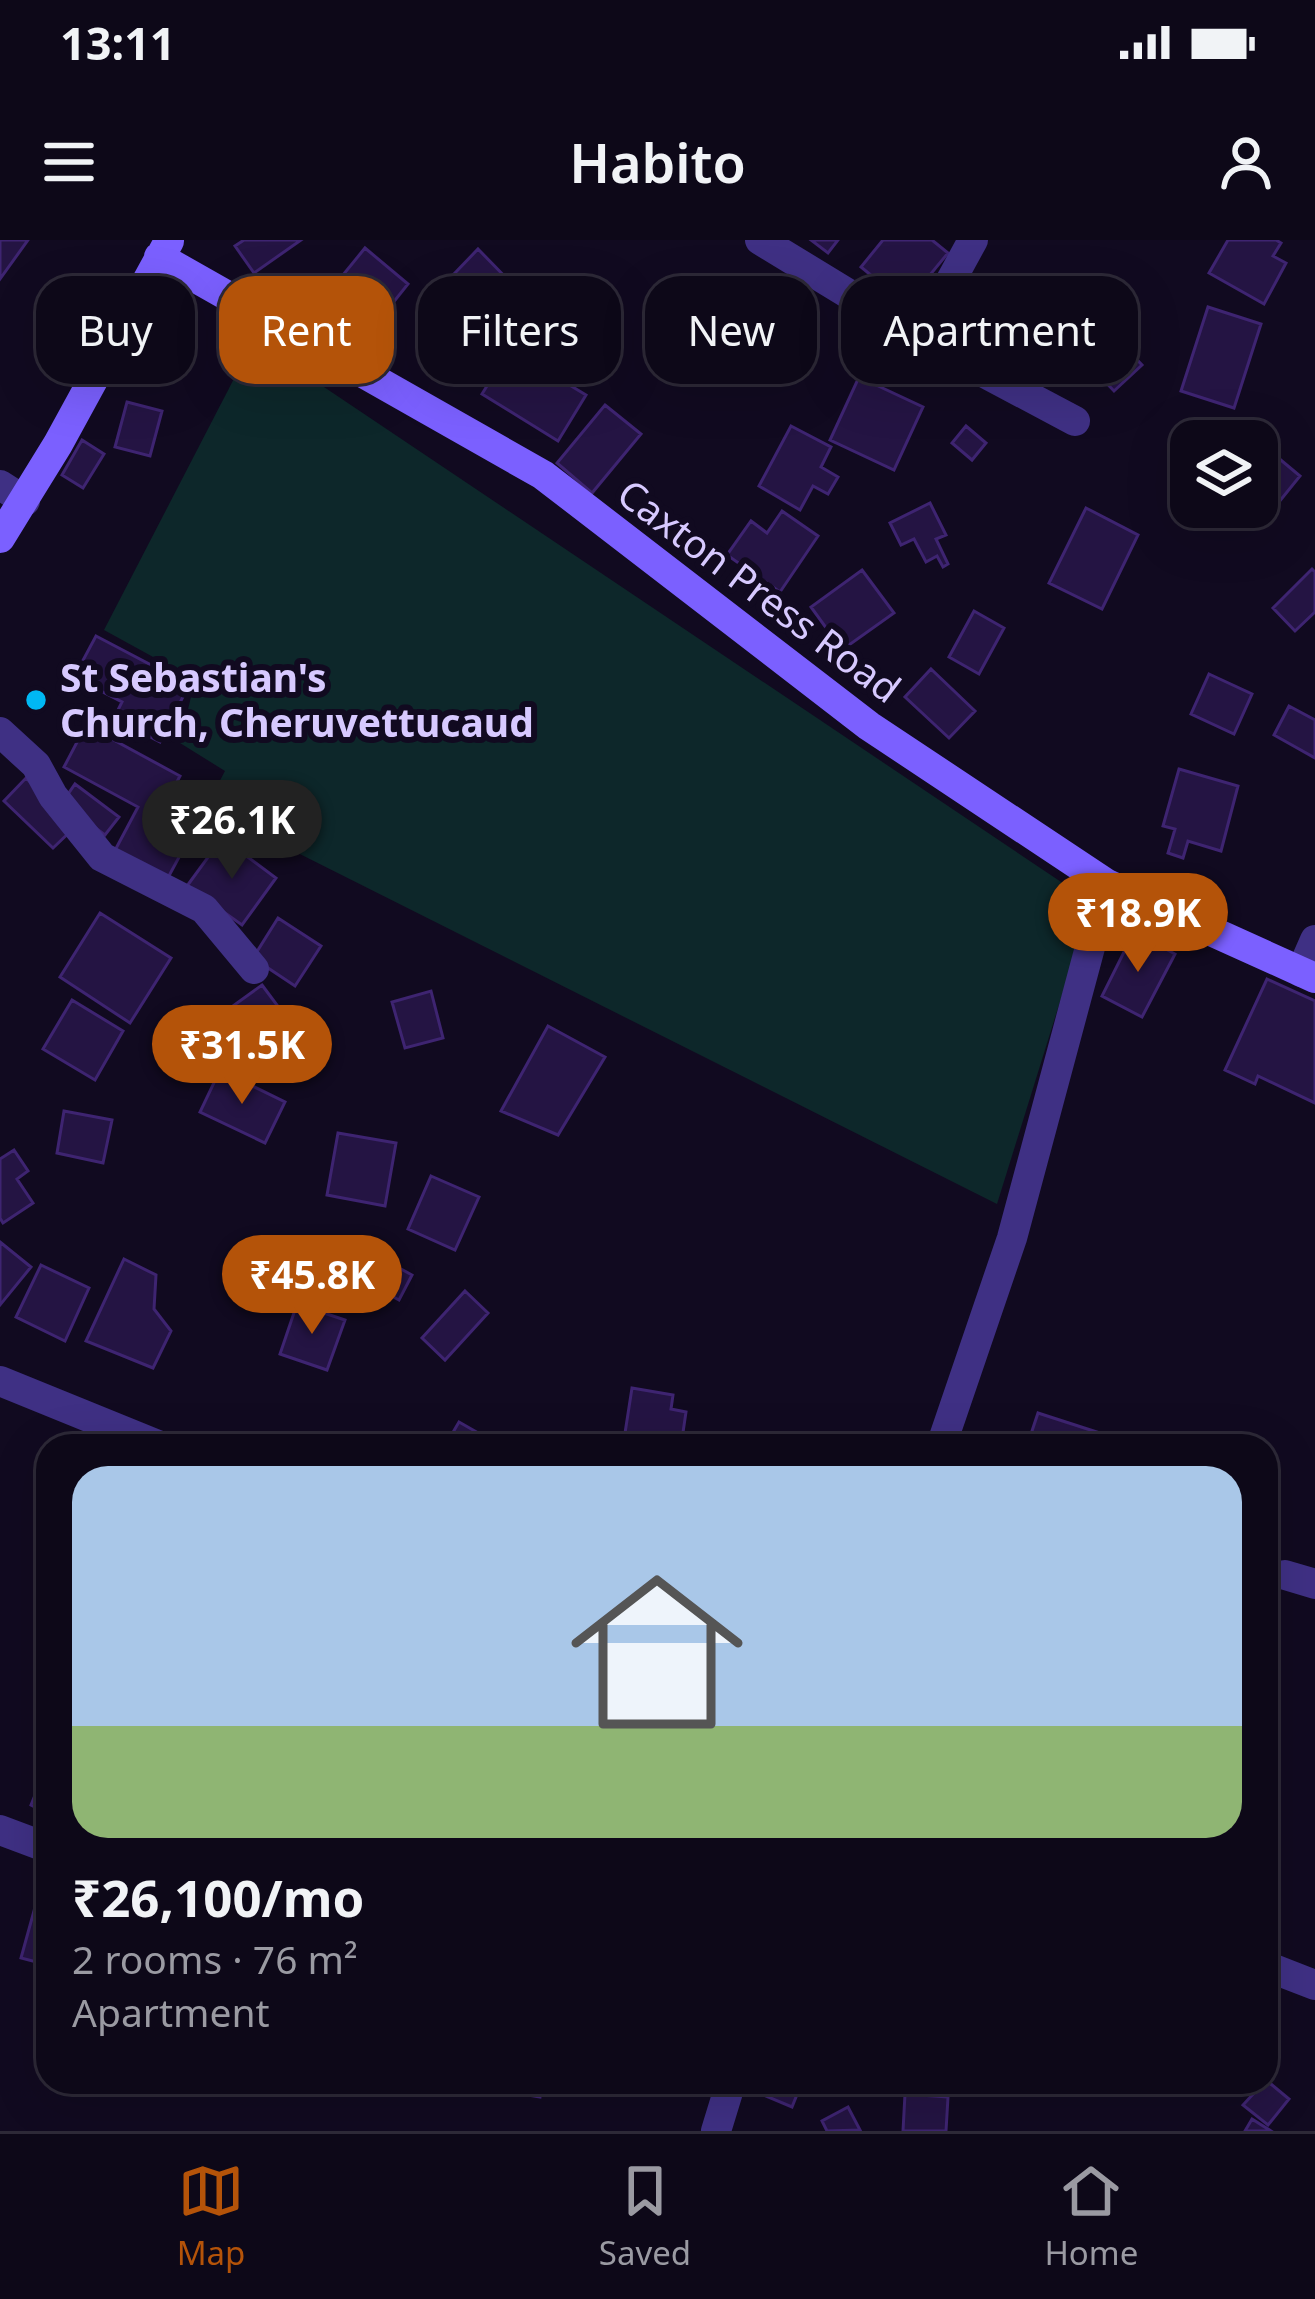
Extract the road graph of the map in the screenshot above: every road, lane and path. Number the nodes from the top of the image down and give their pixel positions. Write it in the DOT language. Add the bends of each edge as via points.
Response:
graph roads {
  1 [pos="760,240"];
  2 [pos="973,240"];
  3 [pos="164,249"];
  4 [pos="953,276"];
  5 [pos="841,289"];
  6 [pos="1007,384"];
  7 [pos="1075,421"];
  8 [pos="12,493"];
  9 [pos="0,538"];
  10 [pos="0,732"];
  11 [pos="1107,884"];
  12 [pos="1315,940"];
  13 [pos="254,969"];
  14 [pos="1308,975"];
  15 [pos="0,1381"];
  16 [pos="130,1434"];
  17 [pos="945,1434"];
  18 [pos="0,1830"];
  19 [pos="36,1844"];
  20 [pos="1278,1971"];
  21 [pos="1315,1985"];
  22 [pos="727,2094"];
  23 [pos="716,2131"];
  1 -- 5 [label="street"];
  2 -- 4 [label="street"];
  3 -- 8 [label="street"];
  3 -- 11 [label="street, Caxton Press Road" via="542,475 869,726"];
  6 -- 7 [label="street"];
  8 -- 9 [label="street"];
  10 -- 13 [label="street" via="36,765 102,856 204,909"];
  11 -- 14 [label="street, Caxton Press Road"];
  11 -- 17 [label="street" via="1012,1238"];
  12 -- 14 [label="street"];
  15 -- 16 [label="street"];
  18 -- 19 [label="street"];
  20 -- 21 [label="street"];
  22 -- 23 [label="street"];
}
